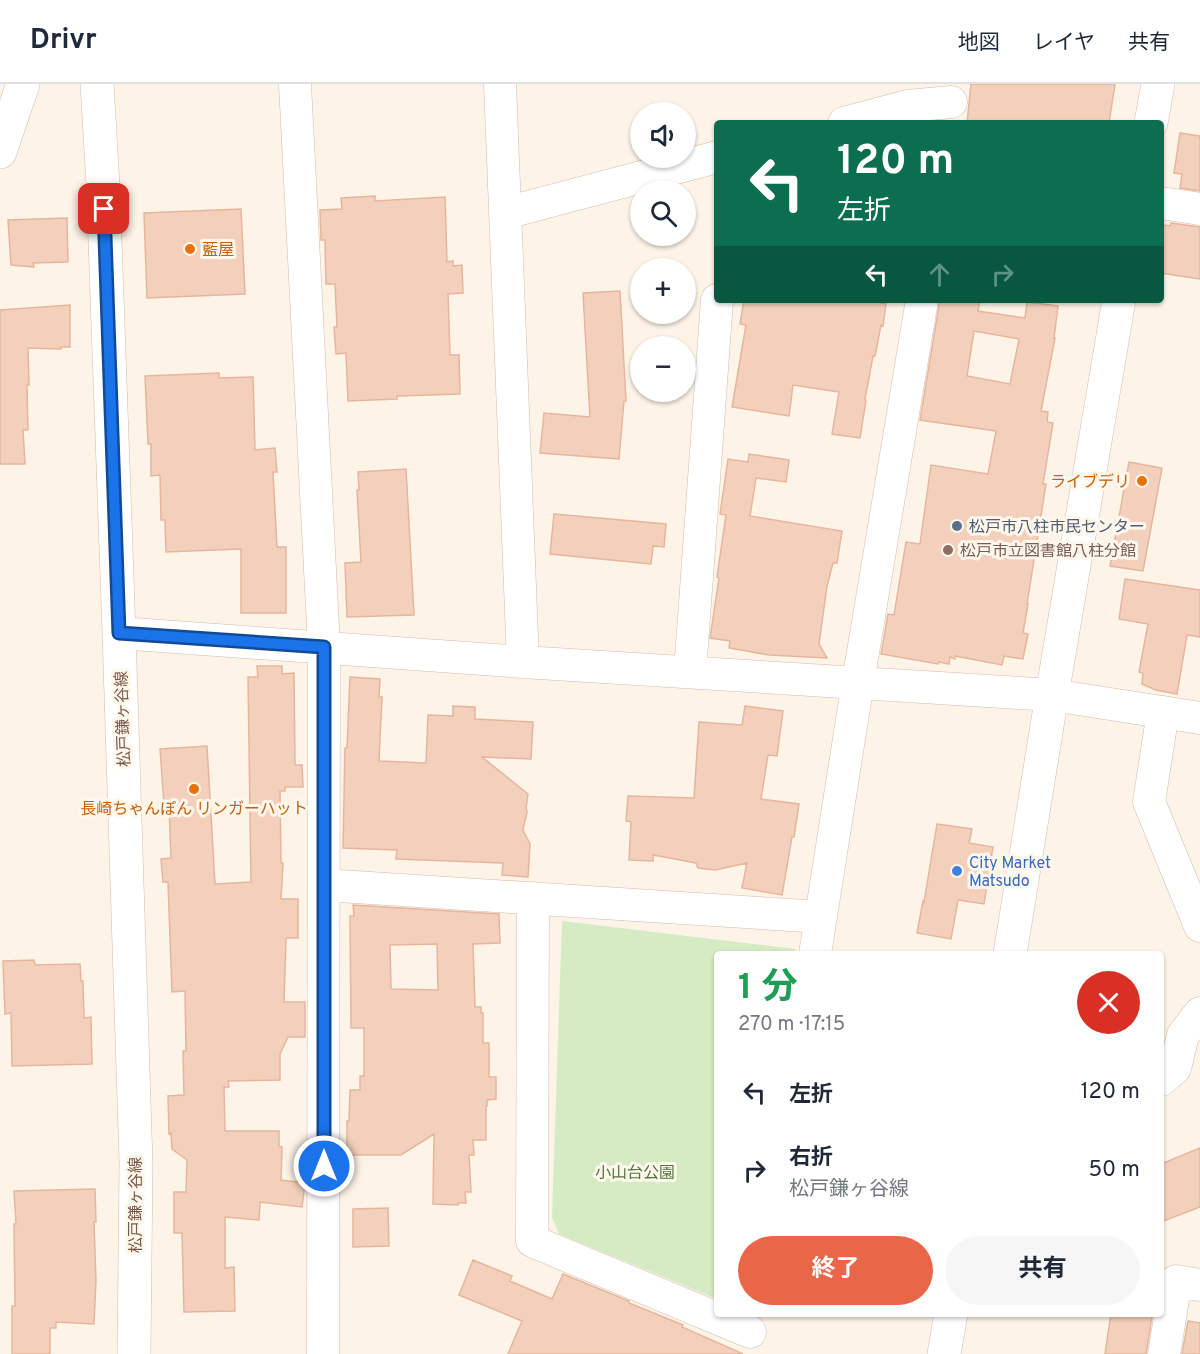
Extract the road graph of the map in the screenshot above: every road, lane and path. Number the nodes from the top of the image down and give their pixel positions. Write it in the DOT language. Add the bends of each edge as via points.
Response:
graph roads {
  1 [pos="23,84"];
  2 [pos="97,84"];
  3 [pos="295,84"];
  4 [pos="500,84"];
  5 [pos="1158,84"];
  6 [pos="951,103"];
  7 [pos="855,120"];
  8 [pos="1152,120"];
  9 [pos="0,152"];
  10 [pos="714,158"];
  11 [pos="1164,203"];
  12 [pos="1200,209"];
  13 [pos="505,213"];
  14 [pos="717,303"];
  15 [pos="921,303"];
  16 [pos="1117,303"];
  17 [pos="119,633"];
  18 [pos="324,647"];
  19 [pos="523,662"];
  20 [pos="690,672"];
  21 [pos="858,682"];
  22 [pos="1052,695"];
  23 [pos="1163,712"];
  24 [pos="1200,718"];
  25 [pos="324,885"];
  26 [pos="533,898"];
  27 [pos="821,917"];
  28 [pos="1200,926"];
  29 [pos="815,951"];
  30 [pos="1010,951"];
  31 [pos="1200,1013"];
  32 [pos="1164,1077"];
  33 [pos="1179,1282"];
  34 [pos="950,1317"];
  35 [pos="750,1333"];
  36 [pos="134,1354"];
  37 [pos="323,1354"];
  38 [pos="944,1354"];
  39 [pos="1164,1354"];
  1 -- 9 [label="main road"];
  2 -- 17 [label="main road, 松戸鎌ヶ谷線"];
  3 -- 18 [label="street"];
  4 -- 13 [label="street"];
  5 -- 8 [label="main road"];
  6 -- 7 [label="street" via="908,106"];
  10 -- 13 [label="street"];
  11 -- 12 [label="street"];
  13 -- 19 [label="street"];
  14 -- 20 [label="street"];
  15 -- 21 [label="street"];
  16 -- 22 [label="main road"];
  17 -- 18 [label="street"];
  17 -- 36 [label="main road, 松戸鎌ヶ谷線" via="136,1162"];
  18 -- 19 [label="street"];
  18 -- 25 [label="street"];
  19 -- 20 [label="street"];
  20 -- 21 [label="street"];
  21 -- 22 [label="street"];
  21 -- 27 [label="street"];
  22 -- 23 [label="street"];
  22 -- 30 [label="main road"];
  23 -- 24 [label="street"];
  23 -- 28 [label="street" via="1149,802"];
  25 -- 26 [label="street"];
  25 -- 37 [label="street"];
  26 -- 27 [label="street"];
  26 -- 35 [label="street" via="532,1241"];
  27 -- 29 [label="street"];
  31 -- 32 [label="street" via="1183,1035 1175,1068"];
  33 -- 39 [label="street"];
  34 -- 38 [label="main road"];
}
